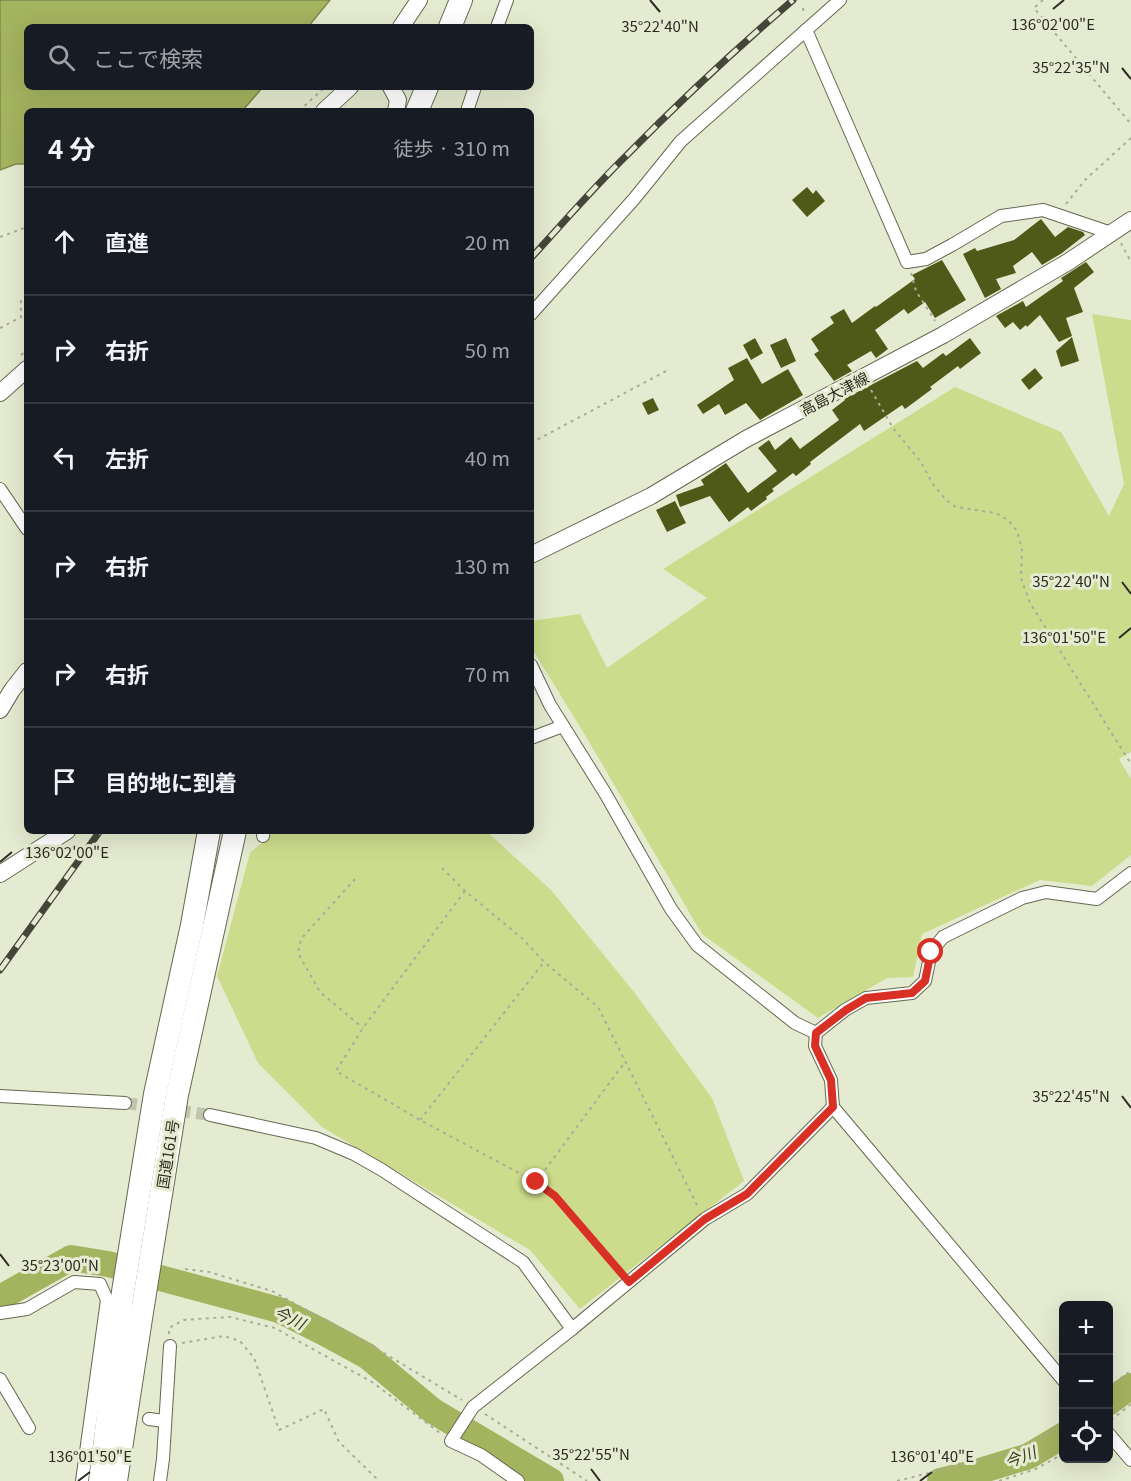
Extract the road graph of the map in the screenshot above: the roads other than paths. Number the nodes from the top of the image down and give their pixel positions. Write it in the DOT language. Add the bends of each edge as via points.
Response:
graph roads {
  1 [pos="419,0"];
  2 [pos="461,0"];
  3 [pos="507,0"];
  4 [pos="840,0"];
  5 [pos="403,24"];
  6 [pos="453,24"];
  7 [pos="498,24"];
  8 [pos="806,30"];
  9 [pos="347,90"];
  10 [pos="393,90"];
  11 [pos="426,90"];
  12 [pos="433,90"];
  13 [pos="474,90"];
  14 [pos="327,108"];
  15 [pos="397,108"];
  16 [pos="418,108"];
  17 [pos="428,108"];
  18 [pos="468,108"];
  19 [pos="1131,219"];
  20 [pos="1111,233"];
  21 [pos="534,311"];
  22 [pos="24,372"];
  23 [pos="0,393"];
  24 [pos="0,489"];
  25 [pos="24,525"];
  26 [pos="534,554"];
  27 [pos="534,671"];
  28 [pos="24,675"];
  29 [pos="0,710"];
  30 [pos="563,726"];
  31 [pos="534,737"];
  32 [pos="62,834"];
  33 [pos="207,834"];
  34 [pos="217,834"];
  35 [pos="234,834"];
  36 [pos="1131,873"];
  37 [pos="0,874"];
  38 [pos="192,925"];
  39 [pos="816,1033"];
  40 [pos="0,1096"];
  41 [pos="126,1103"];
  42 [pos="833,1107"];
  43 [pos="210,1115"];
  44 [pos="0,1314"];
  45 [pos="572,1329"];
  46 [pos="170,1346"];
  47 [pos="1059,1375"];
  48 [pos="0,1379"];
  49 [pos="149,1419"];
  50 [pos="164,1421"];
  51 [pos="29,1428"];
  52 [pos="1113,1439"];
  53 [pos="1131,1460"];
  54 [pos="82,1481"];
  55 [pos="99,1481"];
  56 [pos="116,1481"];
  57 [pos="159,1481"];
  58 [pos="518,1481"];
  1 -- 5 [label="main road"];
  2 -- 6 [label="highway"];
  3 -- 7 [label="street"];
  4 -- 8 [label="street"];
  8 -- 20 [label="street" via="907,262 926,259 1001,216 1043,210"];
  8 -- 21 [label="street" via="681,141"];
  9 -- 14 [label="main road"];
  10 -- 15 [label="main road" via="398,100"];
  11 -- 16 [label="highway"];
  12 -- 17 [label="highway"];
  13 -- 18 [label="street"];
  19 -- 20 [label="main road, 高島大津線"];
  20 -- 26 [label="main road, 高島大津線" via="943,335 746,439 651,496"];
  22 -- 23 [label="main road"];
  24 -- 25 [label="street"];
  27 -- 30 [label="street"];
  28 -- 29 [label="main road"];
  30 -- 31 [label="street"];
  30 -- 39 [label="street" via="671,909 697,945 795,1023"];
  32 -- 37 [label="main road"];
  33 -- 38 [label="highway, 国道161号"];
  34 -- 38 [label="highway"];
  35 -- 56 [label="highway, 国道161号" via="177,1095"];
  36 -- 39 [label="street" via="1097,899 1046,892 1022,898 943,937 931,952 925,981 912,993 866,998"];
  38 -- 55 [label="highway, 国道161号" via="155,1094 122,1298"];
  39 -- 42 [label="street" via="815,1046 831,1080"];
  40 -- 41 [label="street"];
  42 -- 45 [label="street" via="747,1194 705,1219"];
  42 -- 47 [label="street"];
  43 -- 45 [label="street" via="316,1138 382,1170 523,1262"];
  44 -- 54 [label="street" via="27,1309 75,1282 100,1284 107,1300 98,1409"];
  45 -- 58 [label="street" via="473,1407 452,1441"];
  46 -- 50 [label="street"];
  48 -- 51 [label="street"];
  49 -- 50 [label="street"];
  50 -- 57 [label="street"];
  52 -- 53 [label="street"];
}
